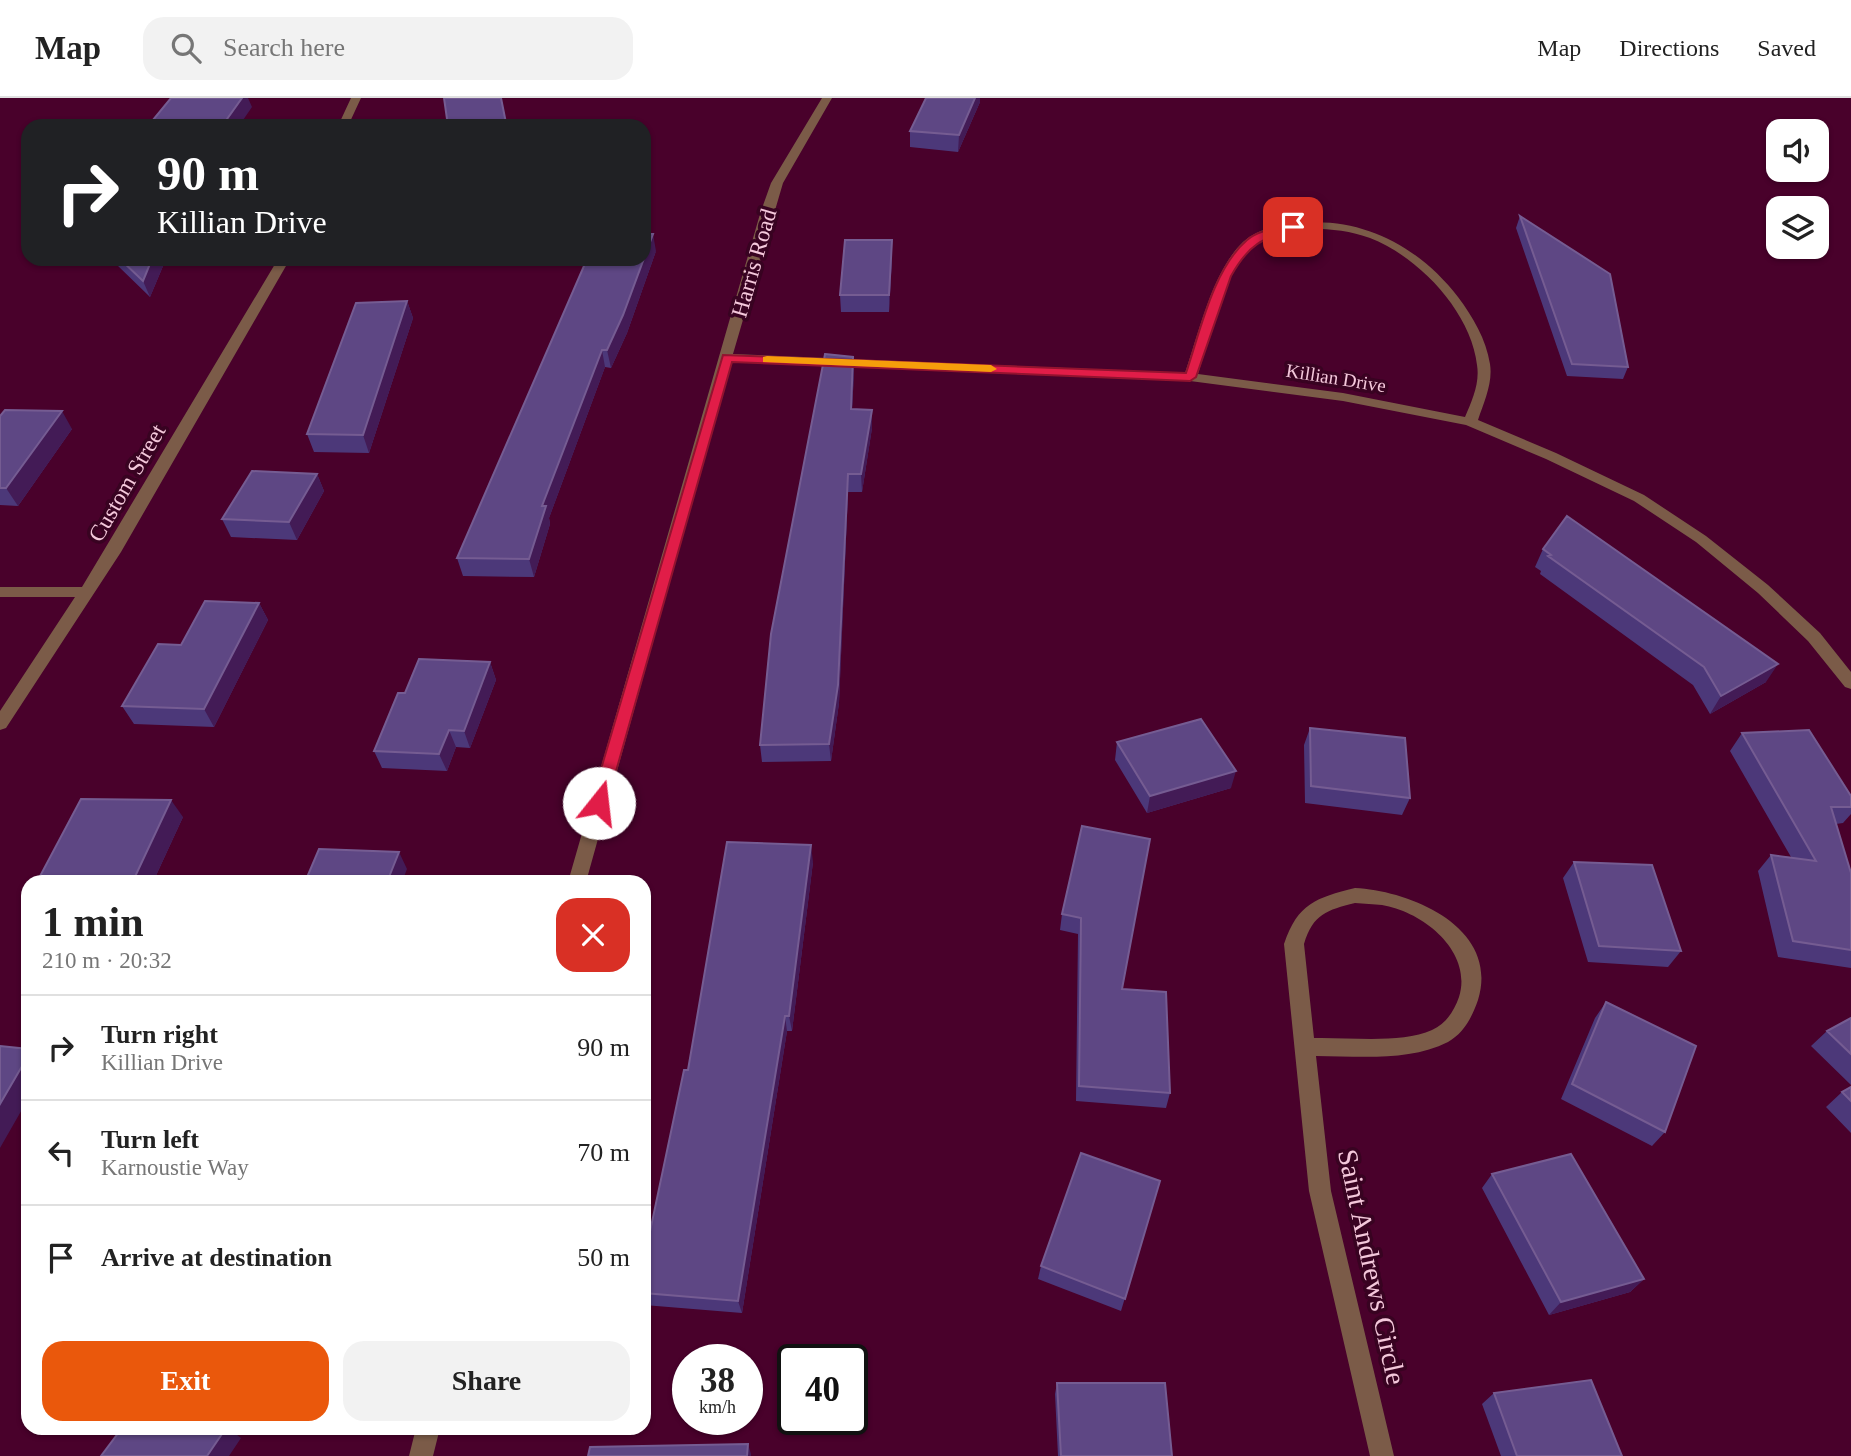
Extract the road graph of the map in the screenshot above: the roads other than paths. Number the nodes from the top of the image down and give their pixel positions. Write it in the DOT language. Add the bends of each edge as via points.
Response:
graph roads {
  1 [pos="356,98"];
  2 [pos="827,98"];
  3 [pos="346,119"];
  4 [pos="280,266"];
  5 [pos="727,358"];
  6 [pos="1190,377"];
  7 [pos="1470,422"];
  8 [pos="0,592"];
  9 [pos="87,592"];
  10 [pos="1851,683"];
  11 [pos="0,724"];
  12 [pos="579,875"];
  13 [pos="1305,1047"];
  14 [pos="426,1435"];
  15 [pos="421,1456"];
  16 [pos="1382,1456"];
  1 -- 3 [label="street"];
  2 -- 5 [label="street, Harris Road" via="777,183"];
  4 -- 9 [label="street, Custom Street"];
  5 -- 6 [label="street, Killian Drive"];
  5 -- 12 [label="street, Harris Road"];
  6 -- 7 [label="street, Killian Drive" via="1343,397"];
  6 -- 7 [label="street" via="1225,276 1251,242 1293,227 1348,229 1383,240 1409,256 1458,305 1473,328 1484,366 1483,387"];
  7 -- 10 [label="street, Killian Drive" via="1639,498 1701,539 1814,637"];
  8 -- 9 [label="street"];
  9 -- 11 [label="street, Custom Street"];
  13 -- 13 [label="street, Saint Andrews Circle" via="1294,944 1302,923 1318,907 1342,897 1396,898 1447,929 1463,951 1472,976 1470,1000 1458,1021 1438,1037 1411,1044"];
  13 -- 16 [label="street, Saint Andrews Circle" via="1320,1191"];
  14 -- 15 [label="street"];
}
